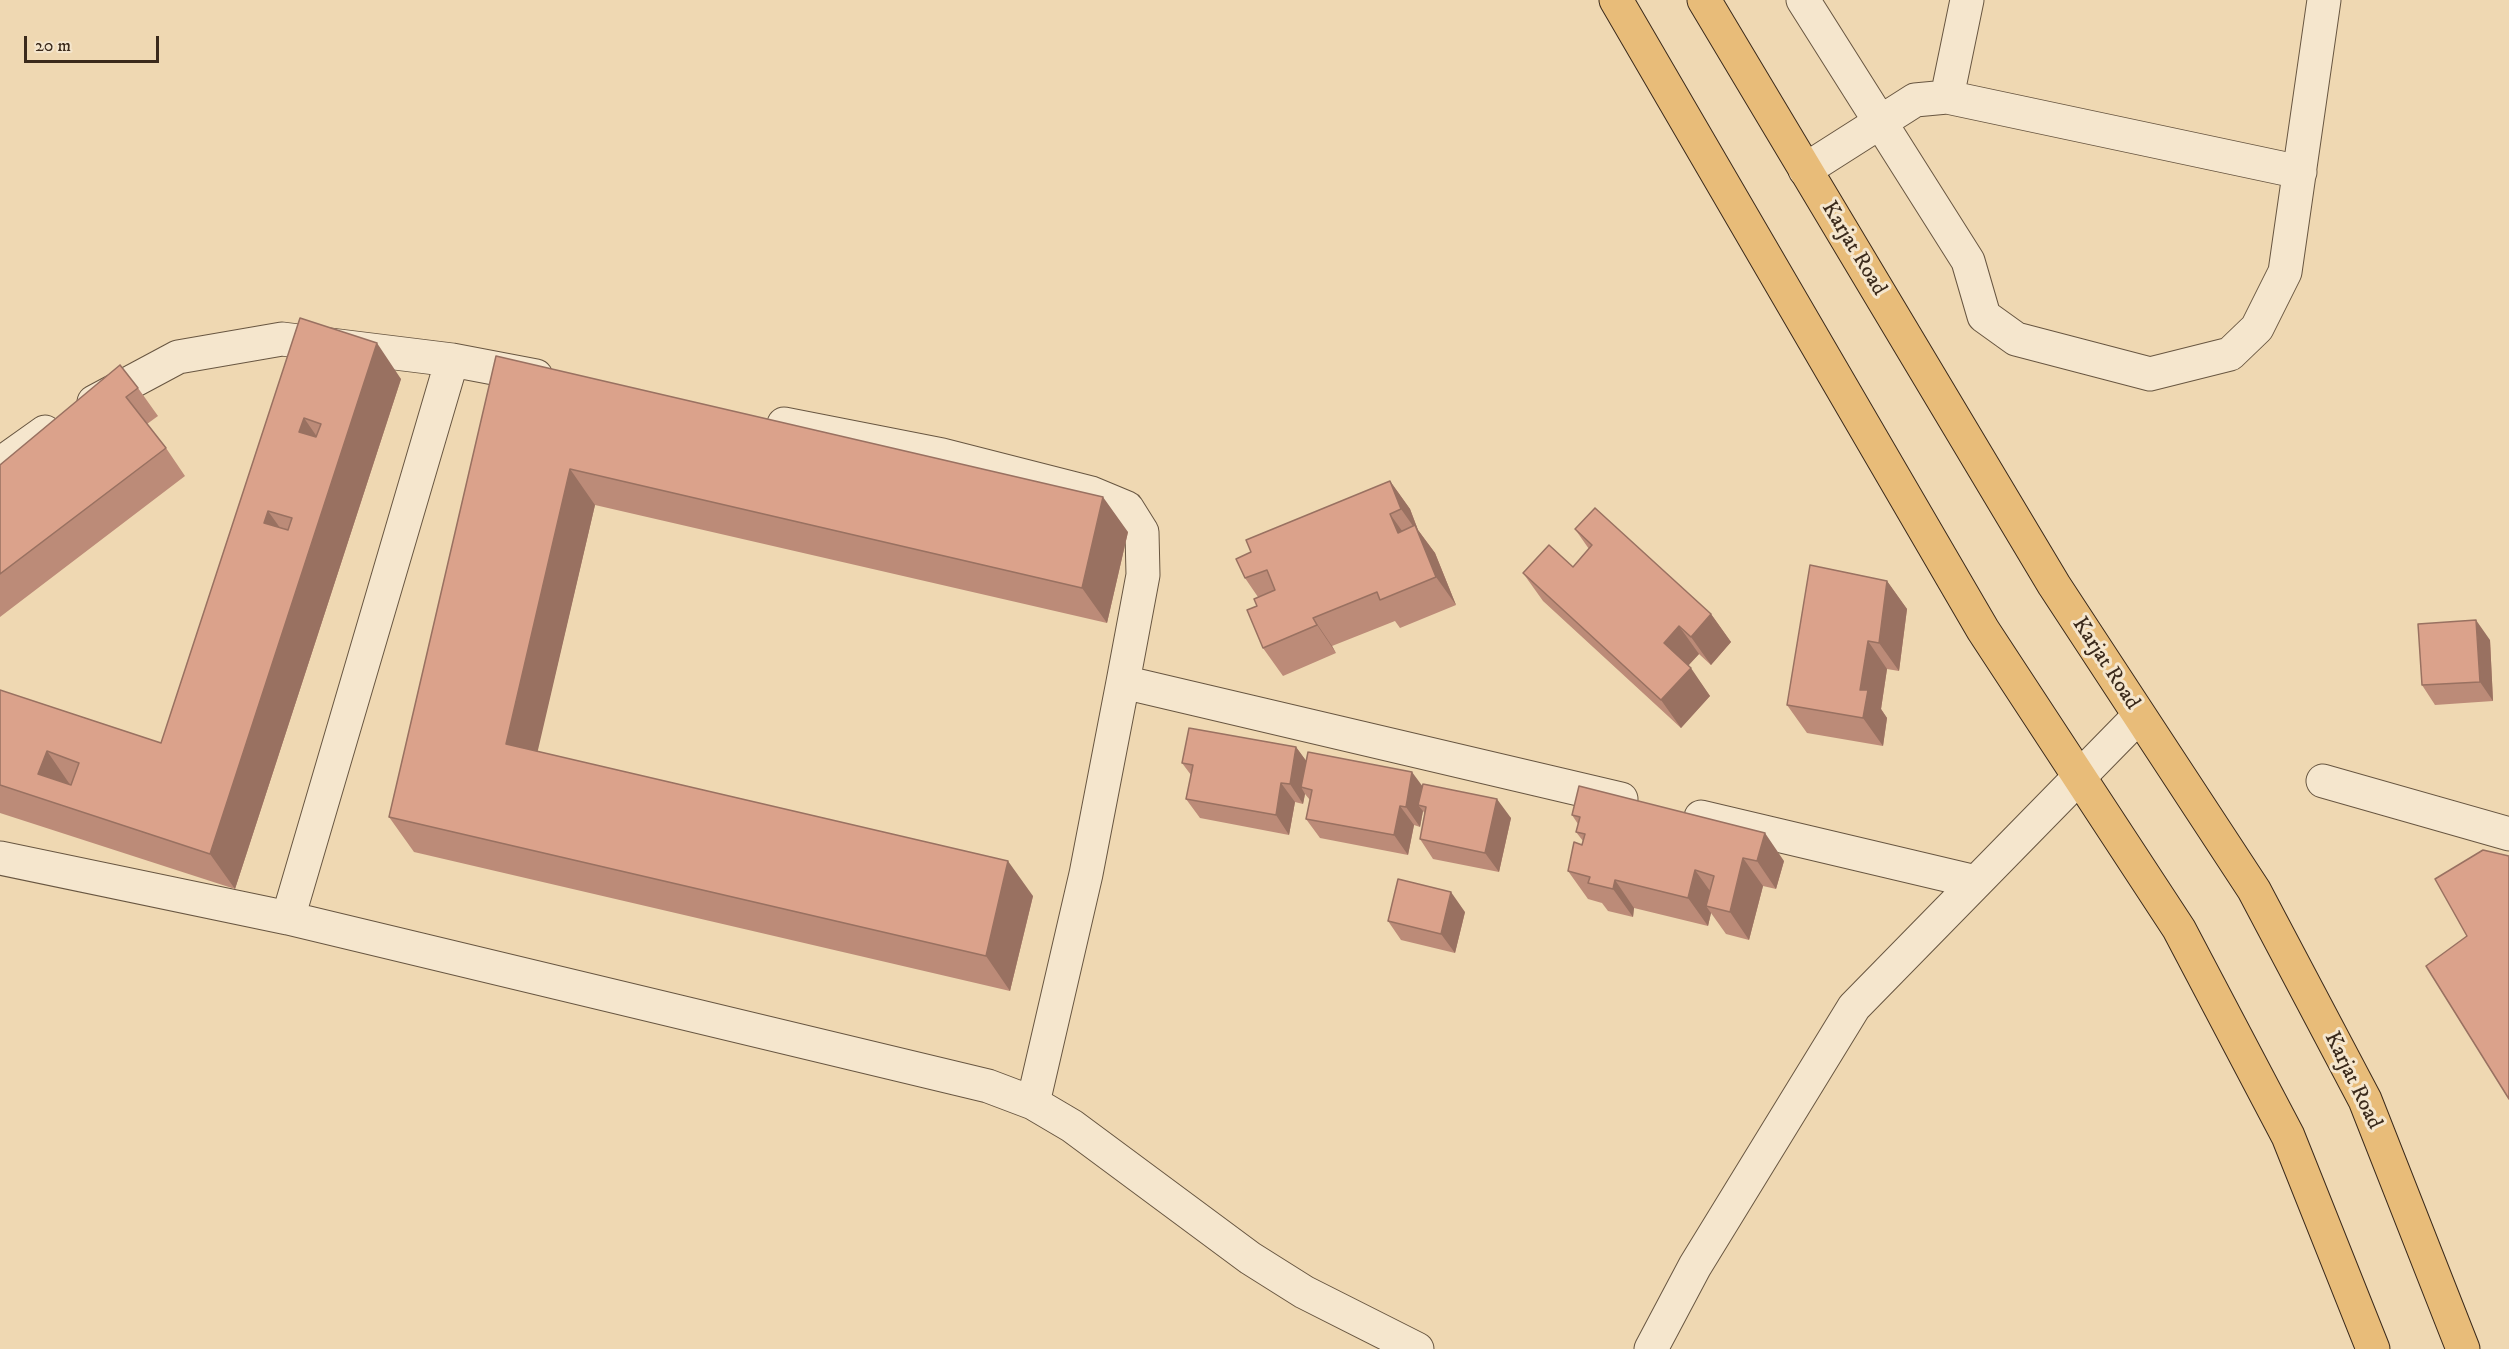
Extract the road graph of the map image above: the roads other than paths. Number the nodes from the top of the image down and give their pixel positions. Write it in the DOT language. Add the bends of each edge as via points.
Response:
graph roads {
  1 [pos="1616,0"];
  2 [pos="1704,0"];
  3 [pos="1803,0"];
  4 [pos="1966,0"];
  5 [pos="2324,0"];
  6 [pos="1947,97"];
  7 [pos="1879,123"];
  8 [pos="1805,170"];
  9 [pos="2300,172"];
  10 [pos="452,360"];
  11 [pos="569,383"];
  12 [pos="756,419"];
  13 [pos="0,464"];
  14 [pos="1123,682"];
  15 [pos="2139,716"];
  16 [pos="2079,777"];
  17 [pos="2323,781"];
  18 [pos="2509,834"];
  19 [pos="0,858"];
  20 [pos="1976,882"];
  21 [pos="288,918"];
  22 [pos="1033,1103"];
  23 [pos="1417,1349"];
  24 [pos="1651,1349"];
  25 [pos="2373,1349"];
  26 [pos="2463,1349"];
  1 -- 16 [label="main road" via="1983,630"];
  2 -- 8 [label="main road, Karjat Road"];
  3 -- 7 [label="street"];
  4 -- 6 [label="street"];
  5 -- 9 [label="street"];
  6 -- 7 [label="street" via="1915,100"];
  6 -- 9 [label="street"];
  7 -- 8 [label="street"];
  7 -- 9 [label="street" via="1968,261 1984,316 2016,339 2150,374 2230,354 2257,328 2285,272"];
  8 -- 15 [label="main road, Karjat Road" via="2054,585"];
  10 -- 11 [label="street"];
  10 -- 13 [label="street" via="282,339 178,357 67,416"];
  10 -- 21 [label="street"];
  12 -- 14 [label="street" via="942,455 1090,494 1127,508 1142,532 1143,575"];
  14 -- 20 [label="street"];
  14 -- 22 [label="street" via="1086,874"];
  15 -- 16 [label="street"];
  15 -- 26 [label="main road, Karjat Road" via="2254,890 2365,1100"];
  16 -- 20 [label="street"];
  16 -- 25 [label="main road" via="2180,929 2288,1136"];
  17 -- 18 [label="street"];
  19 -- 21 [label="street"];
  20 -- 24 [label="street" via="1854,1007 1695,1266"];
  21 -- 22 [label="street" via="988,1086"];
  22 -- 23 [label="street" via="1072,1126 1250,1258 1304,1292"];
}
